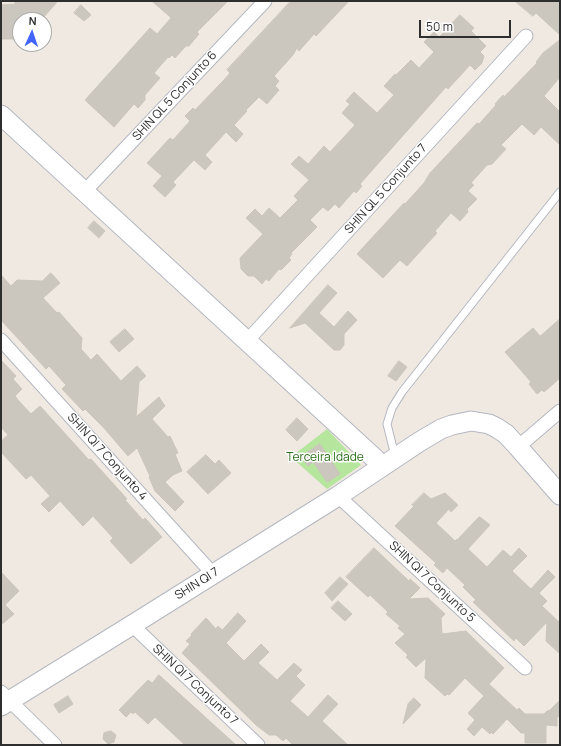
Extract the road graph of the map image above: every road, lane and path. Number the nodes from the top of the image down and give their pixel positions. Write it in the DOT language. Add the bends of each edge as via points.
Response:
graph roads {
  1 [pos="265,1"];
  2 [pos="526,36"];
  3 [pos="1,115"];
  4 [pos="85,191"];
  5 [pos="560,192"];
  6 [pos="1,340"];
  7 [pos="247,341"];
  8 [pos="560,411"];
  9 [pos="518,447"];
  10 [pos="389,462"];
  11 [pos="560,495"];
  12 [pos="338,496"];
  13 [pos="213,574"];
  14 [pos="132,625"];
  15 [pos="525,668"];
  16 [pos="4,700"];
  17 [pos="55,745"];
  18 [pos="258,745"];
  1 -- 4 [label="street, SHIN QL 5 Conjunto 6"];
  2 -- 7 [label="street, SHIN QL 5 Conjunto 7"];
  3 -- 4 [label="street"];
  4 -- 7 [label="street"];
  5 -- 10 [label="lane" via="402,392 392,408 387,424"];
  6 -- 13 [label="street, SHIN QI 7 Conjunto 4"];
  7 -- 10 [label="street"];
  8 -- 9 [label="street"];
  9 -- 10 [label="street, SHIN QI 7" via="506,434 489,424 462,422 440,429"];
  9 -- 11 [label="street, SHIN QI 7"];
  10 -- 12 [label="street, SHIN QI 7"];
  12 -- 13 [label="street, SHIN QI 7"];
  12 -- 15 [label="street, SHIN QI 7 Conjunto 5"];
  13 -- 14 [label="street, SHIN QI 7"];
  14 -- 16 [label="street, SHIN QI 7"];
  14 -- 18 [label="street, SHIN QI 7 Conjunto 7"];
  16 -- 17 [label="street, SHIN QI 7"];
}
